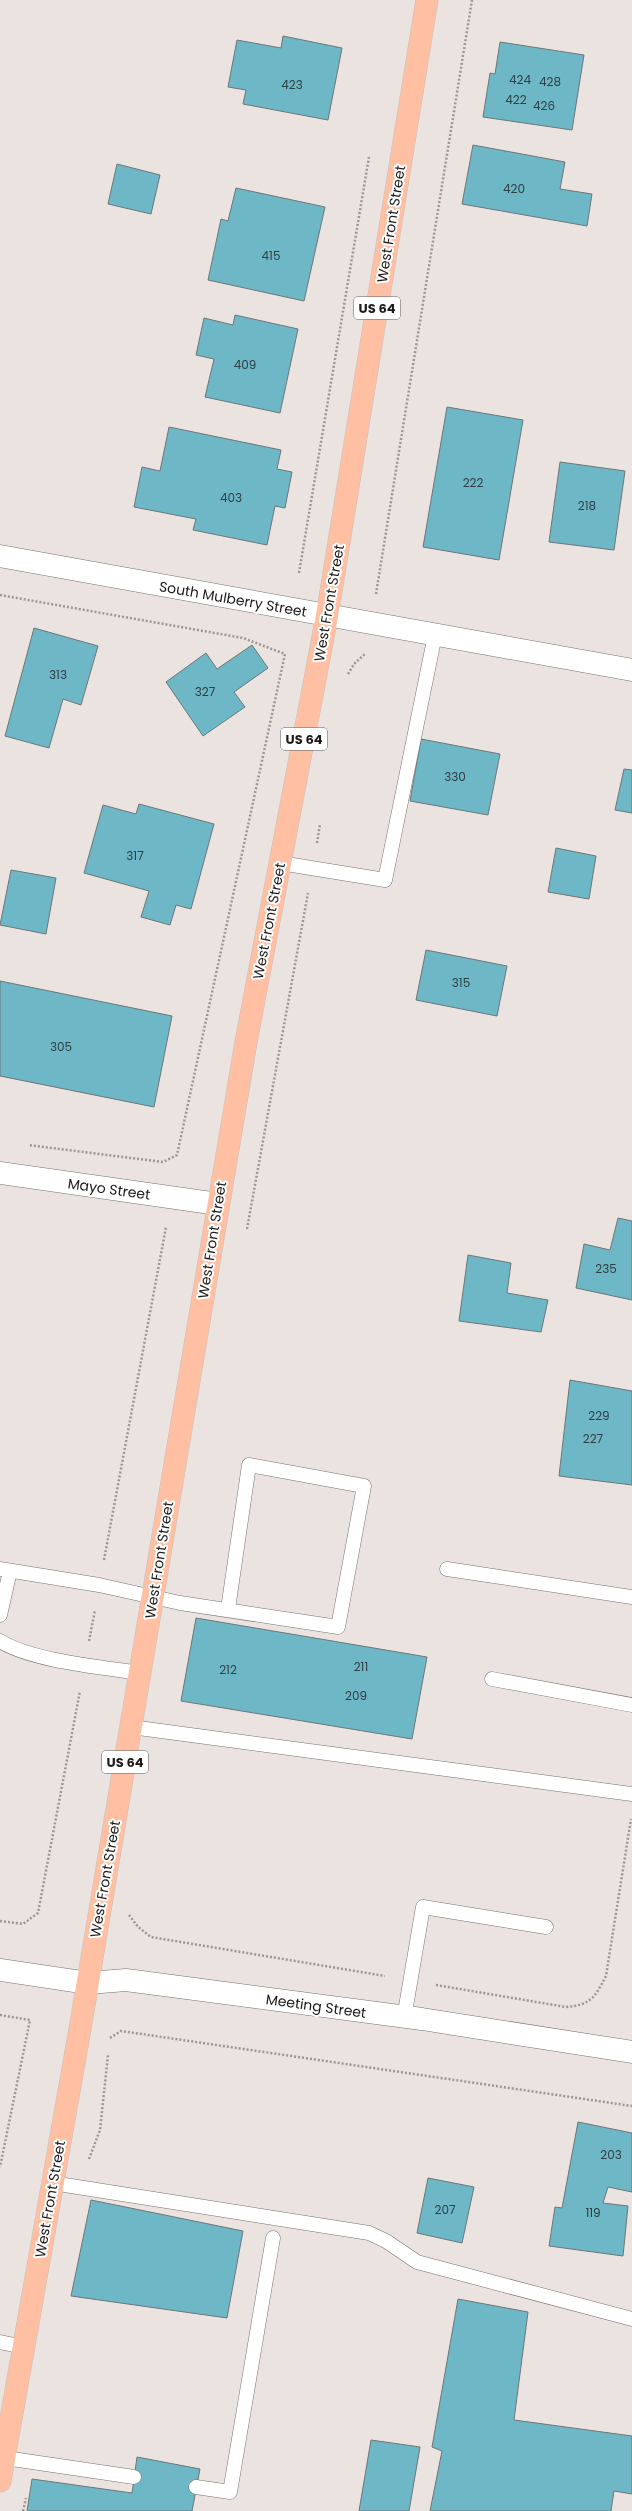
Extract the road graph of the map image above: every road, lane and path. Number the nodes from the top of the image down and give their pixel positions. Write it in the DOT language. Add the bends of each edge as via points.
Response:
graph roads {
  1 [pos="427,0"];
  2 [pos="472,0"];
  3 [pos="370,148"];
  4 [pos="0,556"];
  5 [pos="299,573"];
  6 [pos="0,595"];
  7 [pos="376,596"];
  8 [pos="327,616"];
  9 [pos="435,635"];
  10 [pos="370,654"];
  11 [pos="632,670"];
  12 [pos="347,676"];
  13 [pos="322,816"];
  14 [pos="280,863"];
  15 [pos="312,870"];
  16 [pos="23,1144"];
  17 [pos="0,1173"];
  18 [pos="218,1204"];
  19 [pos="168,1222"];
  20 [pos="246,1236"];
  21 [pos="447,1569"];
  22 [pos="5,1570"];
  23 [pos="99,1585"];
  24 [pos="153,1597"];
  25 [pos="632,1597"];
  26 [pos="228,1609"];
  27 [pos="0,1614"];
  28 [pos="0,1641"];
  29 [pos="85,1665"];
  30 [pos="140,1673"];
  31 [pos="492,1679"];
  32 [pos="632,1705"];
  33 [pos="131,1727"];
  34 [pos="632,1794"];
  35 [pos="632,1814"];
  36 [pos="128,1912"];
  37 [pos="0,1921"];
  38 [pos="546,1926"];
  39 [pos="0,1970"];
  40 [pos="412,1980"];
  41 [pos="88,1982"];
  42 [pos="0,2015"];
  43 [pos="404,2018"];
  44 [pos="109,2045"];
  45 [pos="632,2052"];
  46 [pos="108,2053"];
  47 [pos="632,2106"];
  48 [pos="0,2167"];
  49 [pos="52,2183"];
  50 [pos="78,2187"];
  51 [pos="273,2238"];
  52 [pos="632,2320"];
  53 [pos="0,2342"];
  54 [pos="24,2347"];
  55 [pos="5,2458"];
  56 [pos="33,2462"];
  57 [pos="134,2477"];
  58 [pos="0,2481"];
  59 [pos="196,2487"];
  60 [pos="23,2511"];
  1 -- 8 [label="main road, West Front Street / US 64"];
  2 -- 7 [label="path"];
  3 -- 5 [label="path"];
  4 -- 8 [label="street, South Mulberry Street"];
  6 -- 16 [label="path" via="243,638 285,654 177,1155 163,1162"];
  8 -- 9 [label="street, South Mulberry Street"];
  8 -- 14 [label="main road, West Front Street / US 64"];
  9 -- 11 [label="street, South Mulberry Street"];
  9 -- 15 [label="lane" via="385,880"];
  10 -- 12 [label="path" via="363,654"];
  13 -- 15 [label="path"];
  14 -- 15 [label="lane"];
  14 -- 18 [label="main road, West Front Street / US 64"];
  15 -- 20 [label="path"];
  17 -- 18 [label="street, Mayo Street"];
  18 -- 24 [label="main road, West Front Street / US 64"];
  19 -- 23 [label="path"];
  21 -- 25 [label="lane"];
  22 -- 23 [label="lane"];
  22 -- 27 [label="lane"];
  23 -- 24 [label="lane"];
  23 -- 29 [label="path"];
  24 -- 26 [label="lane"];
  24 -- 30 [label="main road, West Front Street / US 64"];
  26 -- 26 [label="lane" via="338,1627 364,1486 249,1465"];
  28 -- 29 [label="lane" via="13,1649"];
  29 -- 30 [label="lane"];
  29 -- 37 [label="path" via="38,1913 23,1924"];
  30 -- 33 [label="main road, West Front Street / US 64"];
  31 -- 32 [label="lane"];
  33 -- 34 [label="lane"];
  33 -- 41 [label="main road, West Front Street / US 64"];
  35 -- 40 [label="path" via="606,1976 598,1993 584,2005 566,2007"];
  36 -- 40 [label="path" via="138,1927 151,1937"];
  38 -- 40 [label="lane" via="424,1907"];
  39 -- 41 [label="street, Meeting Street"];
  40 -- 43 [label="lane"];
  41 -- 43 [label="street, Meeting Street" via="126,1980"];
  41 -- 49 [label="main road, West Front Street / US 64"];
  42 -- 48 [label="path" via="30,2020"];
  43 -- 45 [label="street, Meeting Street"];
  44 -- 47 [label="path" via="110,2037 121,2031"];
  46 -- 50 [label="path" via="100,2130"];
  49 -- 50 [label="lane"];
  49 -- 54 [label="main road, West Front Street / US 64"];
  50 -- 52 [label="lane" via="369,2233 417,2262"];
  51 -- 59 [label="lane" via="230,2492"];
  53 -- 54 [label="lane"];
  54 -- 55 [label="main road, West Front Street / US 64"];
  55 -- 56 [label="lane"];
  55 -- 58 [label="main road, West Front Street / US 64"];
  56 -- 57 [label="lane"];
  56 -- 60 [label="path"];
}
